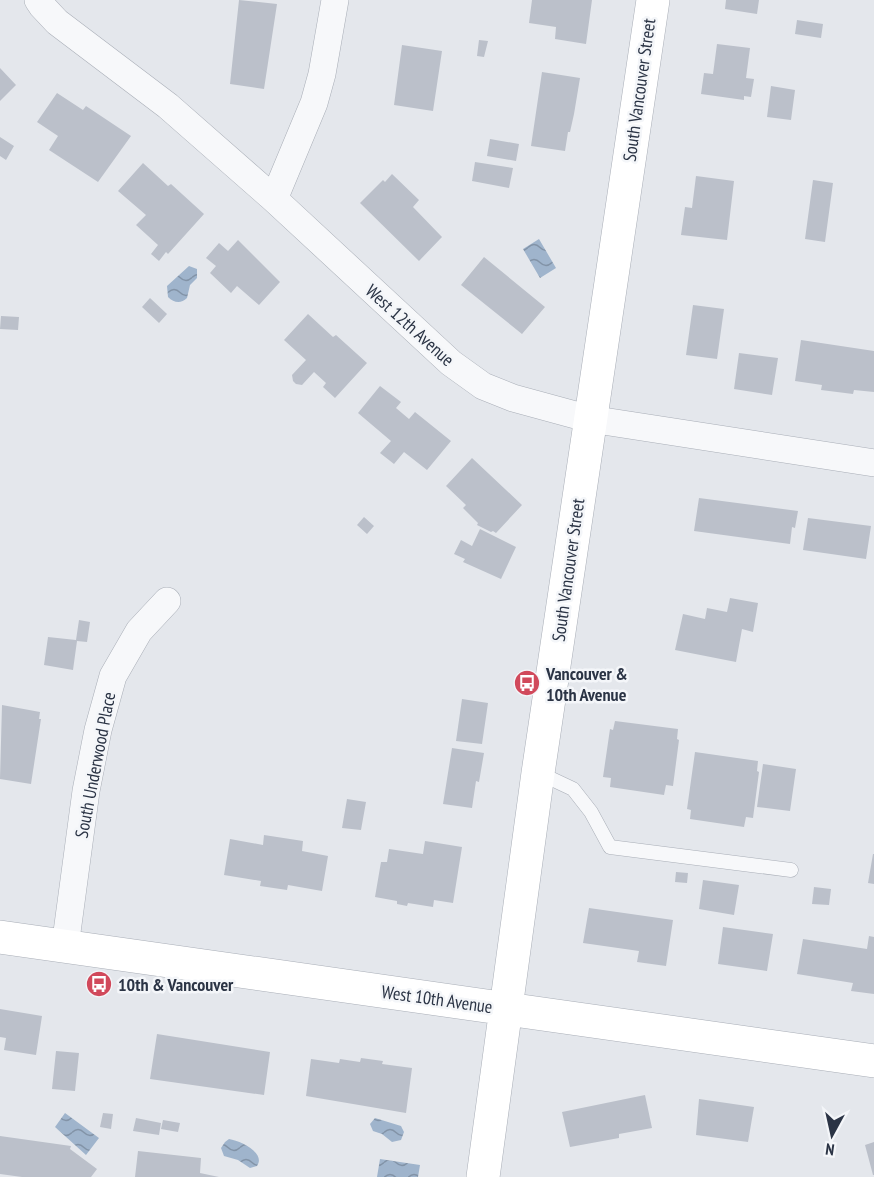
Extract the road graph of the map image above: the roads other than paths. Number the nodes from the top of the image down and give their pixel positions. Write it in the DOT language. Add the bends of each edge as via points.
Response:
graph roads {
  1 [pos="38,0"];
  2 [pos="335,0"];
  3 [pos="653,0"];
  4 [pos="274,199"];
  5 [pos="590,419"];
  6 [pos="874,463"];
  7 [pos="167,601"];
  8 [pos="538,773"];
  9 [pos="791,870"];
  10 [pos="0,937"];
  11 [pos="65,946"];
  12 [pos="506,1009"];
  13 [pos="874,1061"];
  14 [pos="483,1177"];
  1 -- 4 [label="street, West 12th Avenue" via="57,22 168,106"];
  2 -- 4 [label="street" via="314,103"];
  3 -- 5 [label="street, South Vancouver Street"];
  4 -- 5 [label="street, West 12th Avenue" via="469,377 513,398"];
  5 -- 6 [label="street, West 12th Avenue"];
  5 -- 8 [label="street, South Vancouver Street"];
  7 -- 11 [label="street, South Underwood Place" via="138,632 113,676 86,791"];
  8 -- 9 [label="lane" via="573,789 610,847"];
  8 -- 12 [label="street, South Vancouver Street"];
  10 -- 11 [label="street, West 10th Avenue"];
  11 -- 12 [label="street, West 10th Avenue"];
  12 -- 13 [label="street, West 10th Avenue"];
  12 -- 14 [label="street, South Vancouver Street"];
}
